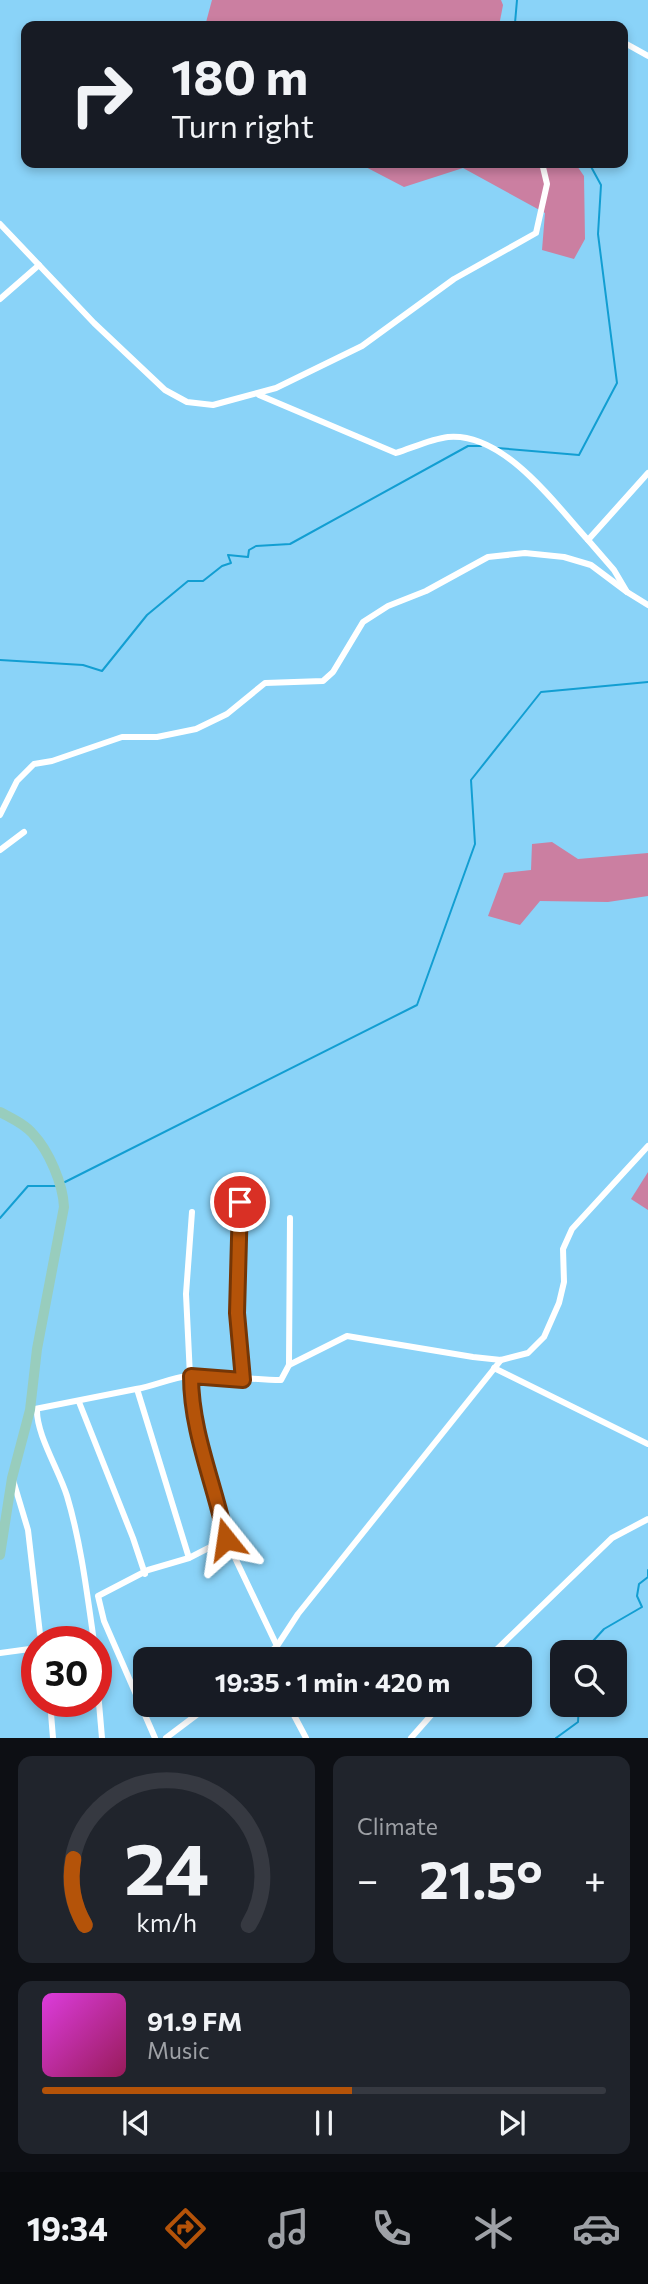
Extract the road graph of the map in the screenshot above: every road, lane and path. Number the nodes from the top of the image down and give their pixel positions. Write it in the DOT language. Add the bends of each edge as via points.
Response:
graph roads {
  1 [pos="628,45"];
  2 [pos="648,56"];
  3 [pos="543,168"];
  4 [pos="0,224"];
  5 [pos="40,265"];
  6 [pos="0,299"];
  7 [pos="257,394"];
  8 [pos="648,473"];
  9 [pos="588,540"];
  10 [pos="627,592"];
  11 [pos="648,605"];
  12 [pos="0,815"];
  13 [pos="24,832"];
  14 [pos="0,850"];
  15 [pos="0,1112"];
  16 [pos="648,1146"];
  17 [pos="240,1202"];
  18 [pos="192,1212"];
  19 [pos="290,1218"];
  20 [pos="501,1360"];
  21 [pos="289,1365"];
  22 [pos="494,1368"];
  23 [pos="191,1376"];
  24 [pos="243,1380"];
  25 [pos="137,1389"];
  26 [pos="79,1402"];
  27 [pos="34,1409"];
  28 [pos="648,1444"];
  29 [pos="12,1478"];
  30 [pos="648,1519"];
  31 [pos="226,1539"];
  32 [pos="0,1555"];
  33 [pos="189,1558"];
  34 [pos="145,1574"];
  35 [pos="39,1626"];
  36 [pos="91,1626"];
  37 [pos="277,1646"];
  38 [pos="499,1647"];
  39 [pos="21,1650"];
  40 [pos="0,1653"];
  41 [pos="51,1717"];
  42 [pos="100,1717"];
  43 [pos="194,1717"];
  44 [pos="295,1717"];
  45 [pos="430,1717"];
  46 [pos="53,1738"];
  47 [pos="102,1738"];
  48 [pos="156,1738"];
  49 [pos="166,1738"];
  50 [pos="306,1738"];
  51 [pos="411,1738"];
  1 -- 2 [label="street"];
  3 -- 7 [label="street" via="548,184 536,233 454,279 362,346"];
  4 -- 5 [label="street"];
  5 -- 6 [label="street"];
  5 -- 7 [label="street" via="165,390 187,402 213,405"];
  7 -- 9 [label="street" via="396,453 448,437 473,440 521,466"];
  8 -- 9 [label="street"];
  9 -- 10 [label="street"];
  10 -- 11 [label="street"];
  10 -- 12 [label="street" via="591,565 565,557 525,553 488,558 363,622 323,681 265,682 227,714 196,729 157,737 122,737 34,764 18,781"];
  13 -- 14 [label="street"];
  15 -- 27 [label="main road" via="32,1132 63,1196"];
  16 -- 20 [label="street" via="572,1229 563,1249 559,1303 544,1337 528,1353"];
  17 -- 24 [label="street" via="237,1313"];
  18 -- 23 [label="street" via="186,1294"];
  19 -- 21 [label="street"];
  20 -- 21 [label="street" via="347,1336"];
  20 -- 22 [label="street"];
  21 -- 24 [label="street" via="281,1380"];
  22 -- 28 [label="street"];
  22 -- 37 [label="street"];
  23 -- 24 [label="street"];
  23 -- 25 [label="street"];
  23 -- 31 [label="street" via="200,1438"];
  25 -- 26 [label="street"];
  25 -- 33 [label="street"];
  26 -- 27 [label="street"];
  26 -- 34 [label="street"];
  27 -- 29 [label="main road"];
  27 -- 36 [label="street" via="78,1538"];
  29 -- 32 [label="main road"];
  29 -- 35 [label="street" via="28,1530"];
  30 -- 38 [label="street" via="612,1538"];
  31 -- 33 [label="street"];
  31 -- 37 [label="street"];
  33 -- 34 [label="street"];
  34 -- 48 [label="street" via="101,1592 98,1602"];
  39 -- 40 [label="street"];
  41 -- 46 [label="street"];
  42 -- 47 [label="street"];
  43 -- 49 [label="street"];
  44 -- 50 [label="street"];
  45 -- 51 [label="street"];
}
